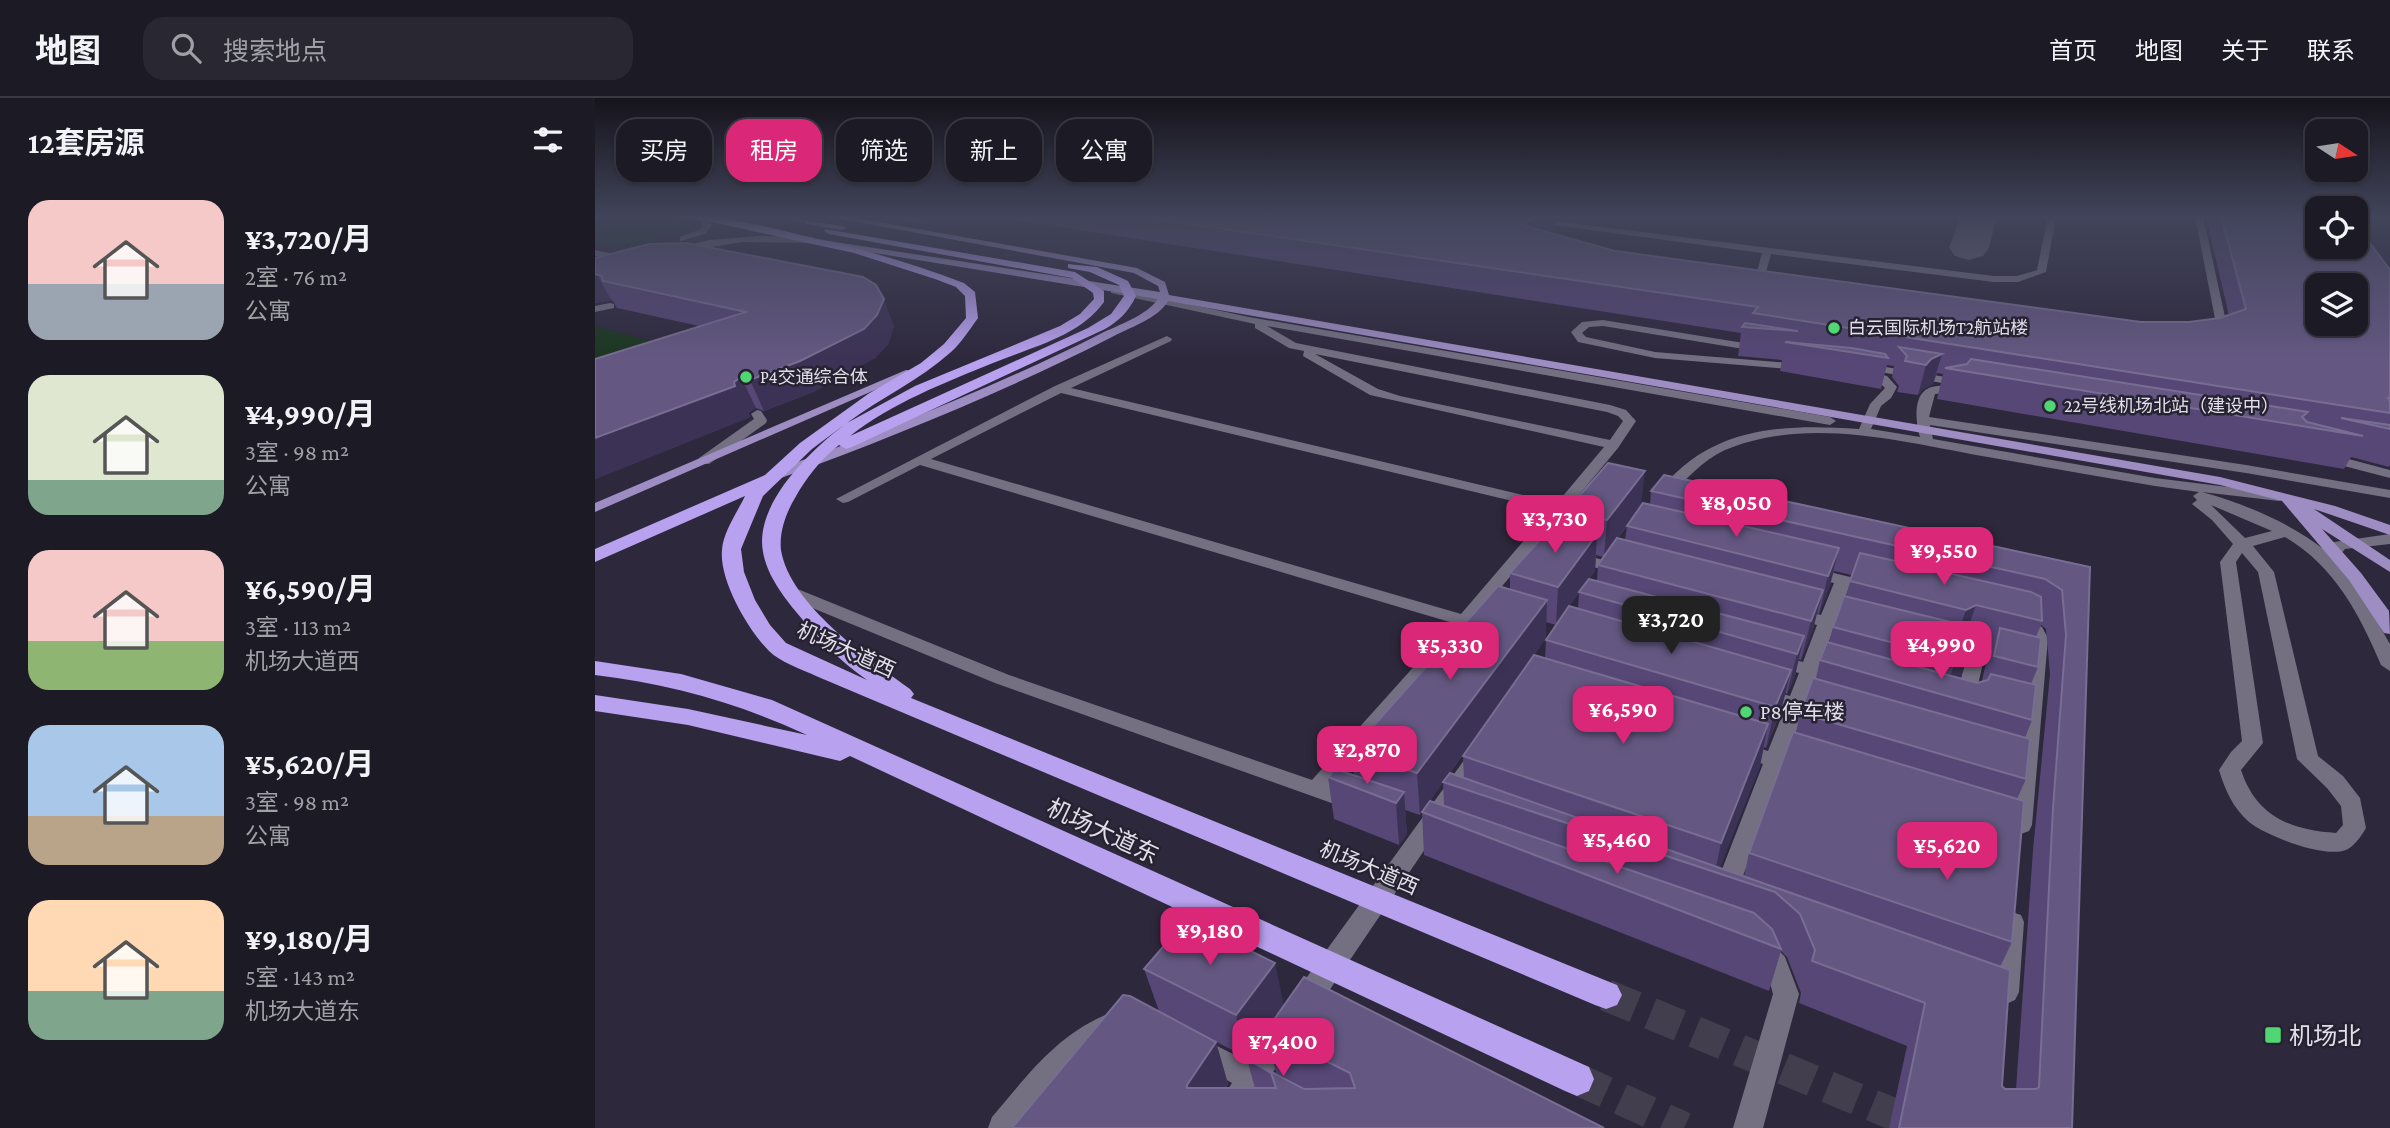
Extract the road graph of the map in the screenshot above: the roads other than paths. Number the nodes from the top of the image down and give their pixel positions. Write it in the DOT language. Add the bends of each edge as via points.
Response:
graph roads {
  1 [pos="612,264"];
  2 [pos="901,264"];
  3 [pos="960,264"];
  4 [pos="1021,264"];
  5 [pos="1059,264"];
  6 [pos="1099,264"];
  7 [pos="1764,264"];
  8 [pos="1867,264"];
  9 [pos="2043,264"];
  10 [pos="2209,264"];
  11 [pos="607,266"];
  12 [pos="1075,283"];
  13 [pos="1784,291"];
  14 [pos="610,306"];
  15 [pos="595,309"];
  16 [pos="1249,320"];
  17 [pos="1167,339"];
  18 [pos="2206,340"];
  19 [pos="1293,346"];
  20 [pos="1809,362"];
  21 [pos="926,366"];
  22 [pos="1883,379"];
  23 [pos="1059,389"];
  24 [pos="1949,389"];
  25 [pos="757,414"];
  26 [pos="1921,420"];
  27 [pos="1865,428"];
  28 [pos="1927,438"];
  29 [pos="2322,443"];
  30 [pos="1613,445"];
  31 [pos="2336,446"];
  32 [pos="2311,453"];
  33 [pos="918,460"];
  34 [pos="698,465"];
  35 [pos="2390,474"];
  36 [pos="776,475"];
  37 [pos="2169,486"];
  38 [pos="2390,494"];
  39 [pos="2285,497"];
  40 [pos="843,499"];
  41 [pos="1654,504"];
  42 [pos="595,508"];
  43 [pos="1560,508"];
  44 [pos="2390,530"];
  45 [pos="2287,532"];
  46 [pos="2390,539"];
  47 [pos="2241,544"];
  48 [pos="1529,545"];
  49 [pos="595,556"];
  50 [pos="2327,560"];
  51 [pos="2390,567"];
  52 [pos="1791,568"];
  53 [pos="1843,580"];
  54 [pos="1596,585"];
  55 [pos="1895,593"];
  56 [pos="794,594"];
  57 [pos="1476,614"];
  58 [pos="1829,617"];
  59 [pos="1997,618"];
  60 [pos="2390,629"];
  61 [pos="1754,654"];
  62 [pos="1813,661"];
  63 [pos="1998,662"];
  64 [pos="2390,665"];
  65 [pos="595,668"];
  66 [pos="1745,690"];
  67 [pos="595,703"];
  68 [pos="1797,704"];
  69 [pos="1980,706"];
  70 [pos="931,715"];
  71 [pos="1847,720"];
  72 [pos="1490,737"];
  73 [pos="1724,745"];
  74 [pos="880,761"];
  75 [pos="1776,761"];
  76 [pos="2000,767"];
  77 [pos="2026,775"];
  78 [pos="1827,777"];
  79 [pos="1317,790"];
  80 [pos="1445,802"];
  81 [pos="1368,808"];
  82 [pos="1470,811"];
  83 [pos="1407,822"];
  84 [pos="1445,835"];
  85 [pos="2015,839"];
  86 [pos="1697,892"];
  87 [pos="1722,901"];
  88 [pos="2014,901"];
  89 [pos="1748,911"];
  90 [pos="1741,941"];
  91 [pos="1606,995"];
  92 [pos="1979,995"];
  93 [pos="1142,1023"];
  94 [pos="1178,1039"];
  95 [pos="1577,1079"];
  96 [pos="1285,1096"];
  97 [pos="1225,1118"];
  98 [pos="1260,1123"];
  99 [pos="1003,1128"];
  100 [pos="1748,1128"];
  1 -- 11 [label="street"];
  2 -- 21 [label="highway, 机场大道西" via="960,285 971,295 972,318 967,326"];
  3 -- 12 [label="main road"];
  4 -- 56 [label="highway" via="1075,275 1098,291 1100,299 1094,309 1062,330 943,379 869,416 805,468 786,495 774,524 772,552"];
  5 -- 36 [label="highway" via="1093,269 1124,283 1130,296 1126,307 1087,333"];
  6 -- 36 [label="main road" via="1137,271 1162,284 1162,303 1104,338 901,429"];
  7 -- 13 [label="street" via="1761,276 1765,284"];
  8 -- 9 [label="street" via="2018,279 2041,272"];
  10 -- 18 [label="street" via="2224,335"];
  12 -- 16 [label="street"];
  12 -- 39 [label="main road" via="2168,472"];
  14 -- 15 [label="street"];
  16 -- 19 [label="street"];
  16 -- 27 [label="street"];
  17 -- 23 [label="street"];
  19 -- 30 [label="street" via="1374,392"];
  19 -- 30 [label="street" via="1610,409 1630,421"];
  20 -- 20 [label="street" via="1603,323 1586,324 1576,332 1582,340 1655,355"];
  21 -- 34 [label="main road"];
  21 -- 70 [label="highway, 机场大道西" via="873,397 806,446 755,494 731,549 744,600 778,648"];
  22 -- 24 [label="street"];
  22 -- 24 [label="street" via="1847,368 1979,390"];
  22 -- 27 [label="street" via="1891,387 1875,404"];
  23 -- 33 [label="street"];
  23 -- 43 [label="street"];
  24 -- 26 [label="street" via="1931,391"];
  25 -- 34 [label="street" via="761,420"];
  26 -- 28 [label="street"];
  26 -- 38 [label="street"];
  27 -- 28 [label="street"];
  28 -- 37 [label="street"];
  29 -- 31 [label="street"];
  30 -- 43 [label="street"];
  32 -- 35 [label="street"];
  33 -- 40 [label="street"];
  33 -- 57 [label="street"];
  34 -- 42 [label="main road"];
  36 -- 49 [label="highway"];
  37 -- 45 [label="street"];
  37 -- 47 [label="street" via="2218,515"];
  39 -- 41 [label="street" via="2155,482 1883,434 1800,429 1718,448 1687,470"];
  39 -- 44 [label="main road"];
  39 -- 51 [label="main road"];
  39 -- 60 [label="main road"];
  43 -- 48 [label="street"];
  45 -- 47 [label="street"];
  45 -- 50 [label="street"];
  46 -- 50 [label="street" via="2340,545"];
  47 -- 47 [label="street" via="2231,551 2228,562 2253,743 2230,770 2233,787 2248,809 2275,829 2311,841 2341,842 2355,828 2352,804 2308,759 2266,572"];
  48 -- 54 [label="street" via="1635,571 1614,558"];
  48 -- 57 [label="street"];
  50 -- 64 [label="street" via="2357,600"];
  52 -- 53 [label="street"];
  53 -- 55 [label="street"];
  53 -- 58 [label="street"];
  56 -- 70 [label="highway" via="846,653"];
  56 -- 79 [label="street" via="1002,679"];
  57 -- 79 [label="street"];
  58 -- 58 [label="street" via="1778,607 1869,631"];
  58 -- 62 [label="street"];
  59 -- 77 [label="street" via="2023,624 2039,638 2025,718"];
  61 -- 62 [label="street" via="1862,679"];
  62 -- 68 [label="street"];
  63 -- 69 [label="street" via="1928,646 1974,663 1963,714 1946,703"];
  65 -- 74 [label="highway, 机场大道东" via="655,674 705,686 764,706"];
  66 -- 68 [label="street"];
  67 -- 74 [label="highway" via="710,721"];
  68 -- 71 [label="street"];
  68 -- 75 [label="street"];
  70 -- 91 [label="highway, 机场大道西"];
  72 -- 80 [label="street"];
  73 -- 75 [label="street"];
  74 -- 95 [label="highway, 机场大道东"];
  75 -- 78 [label="street"];
  75 -- 87 [label="street"];
  76 -- 77 [label="street"];
  77 -- 85 [label="street"];
  79 -- 81 [label="street"];
  80 -- 82 [label="street"];
  80 -- 97 [label="street"];
  83 -- 84 [label="street"];
  86 -- 87 [label="street"];
  87 -- 89 [label="street"];
  88 -- 92 [label="street" via="2004,1011"];
  90 -- 100 [label="street" via="1770,956 1782,974 1786,994"];
  93 -- 99 [label="street" via="1129,1020 1097,1030 1068,1050"];
  94 -- 96 [label="street"];
  97 -- 98 [label="street"];
}
